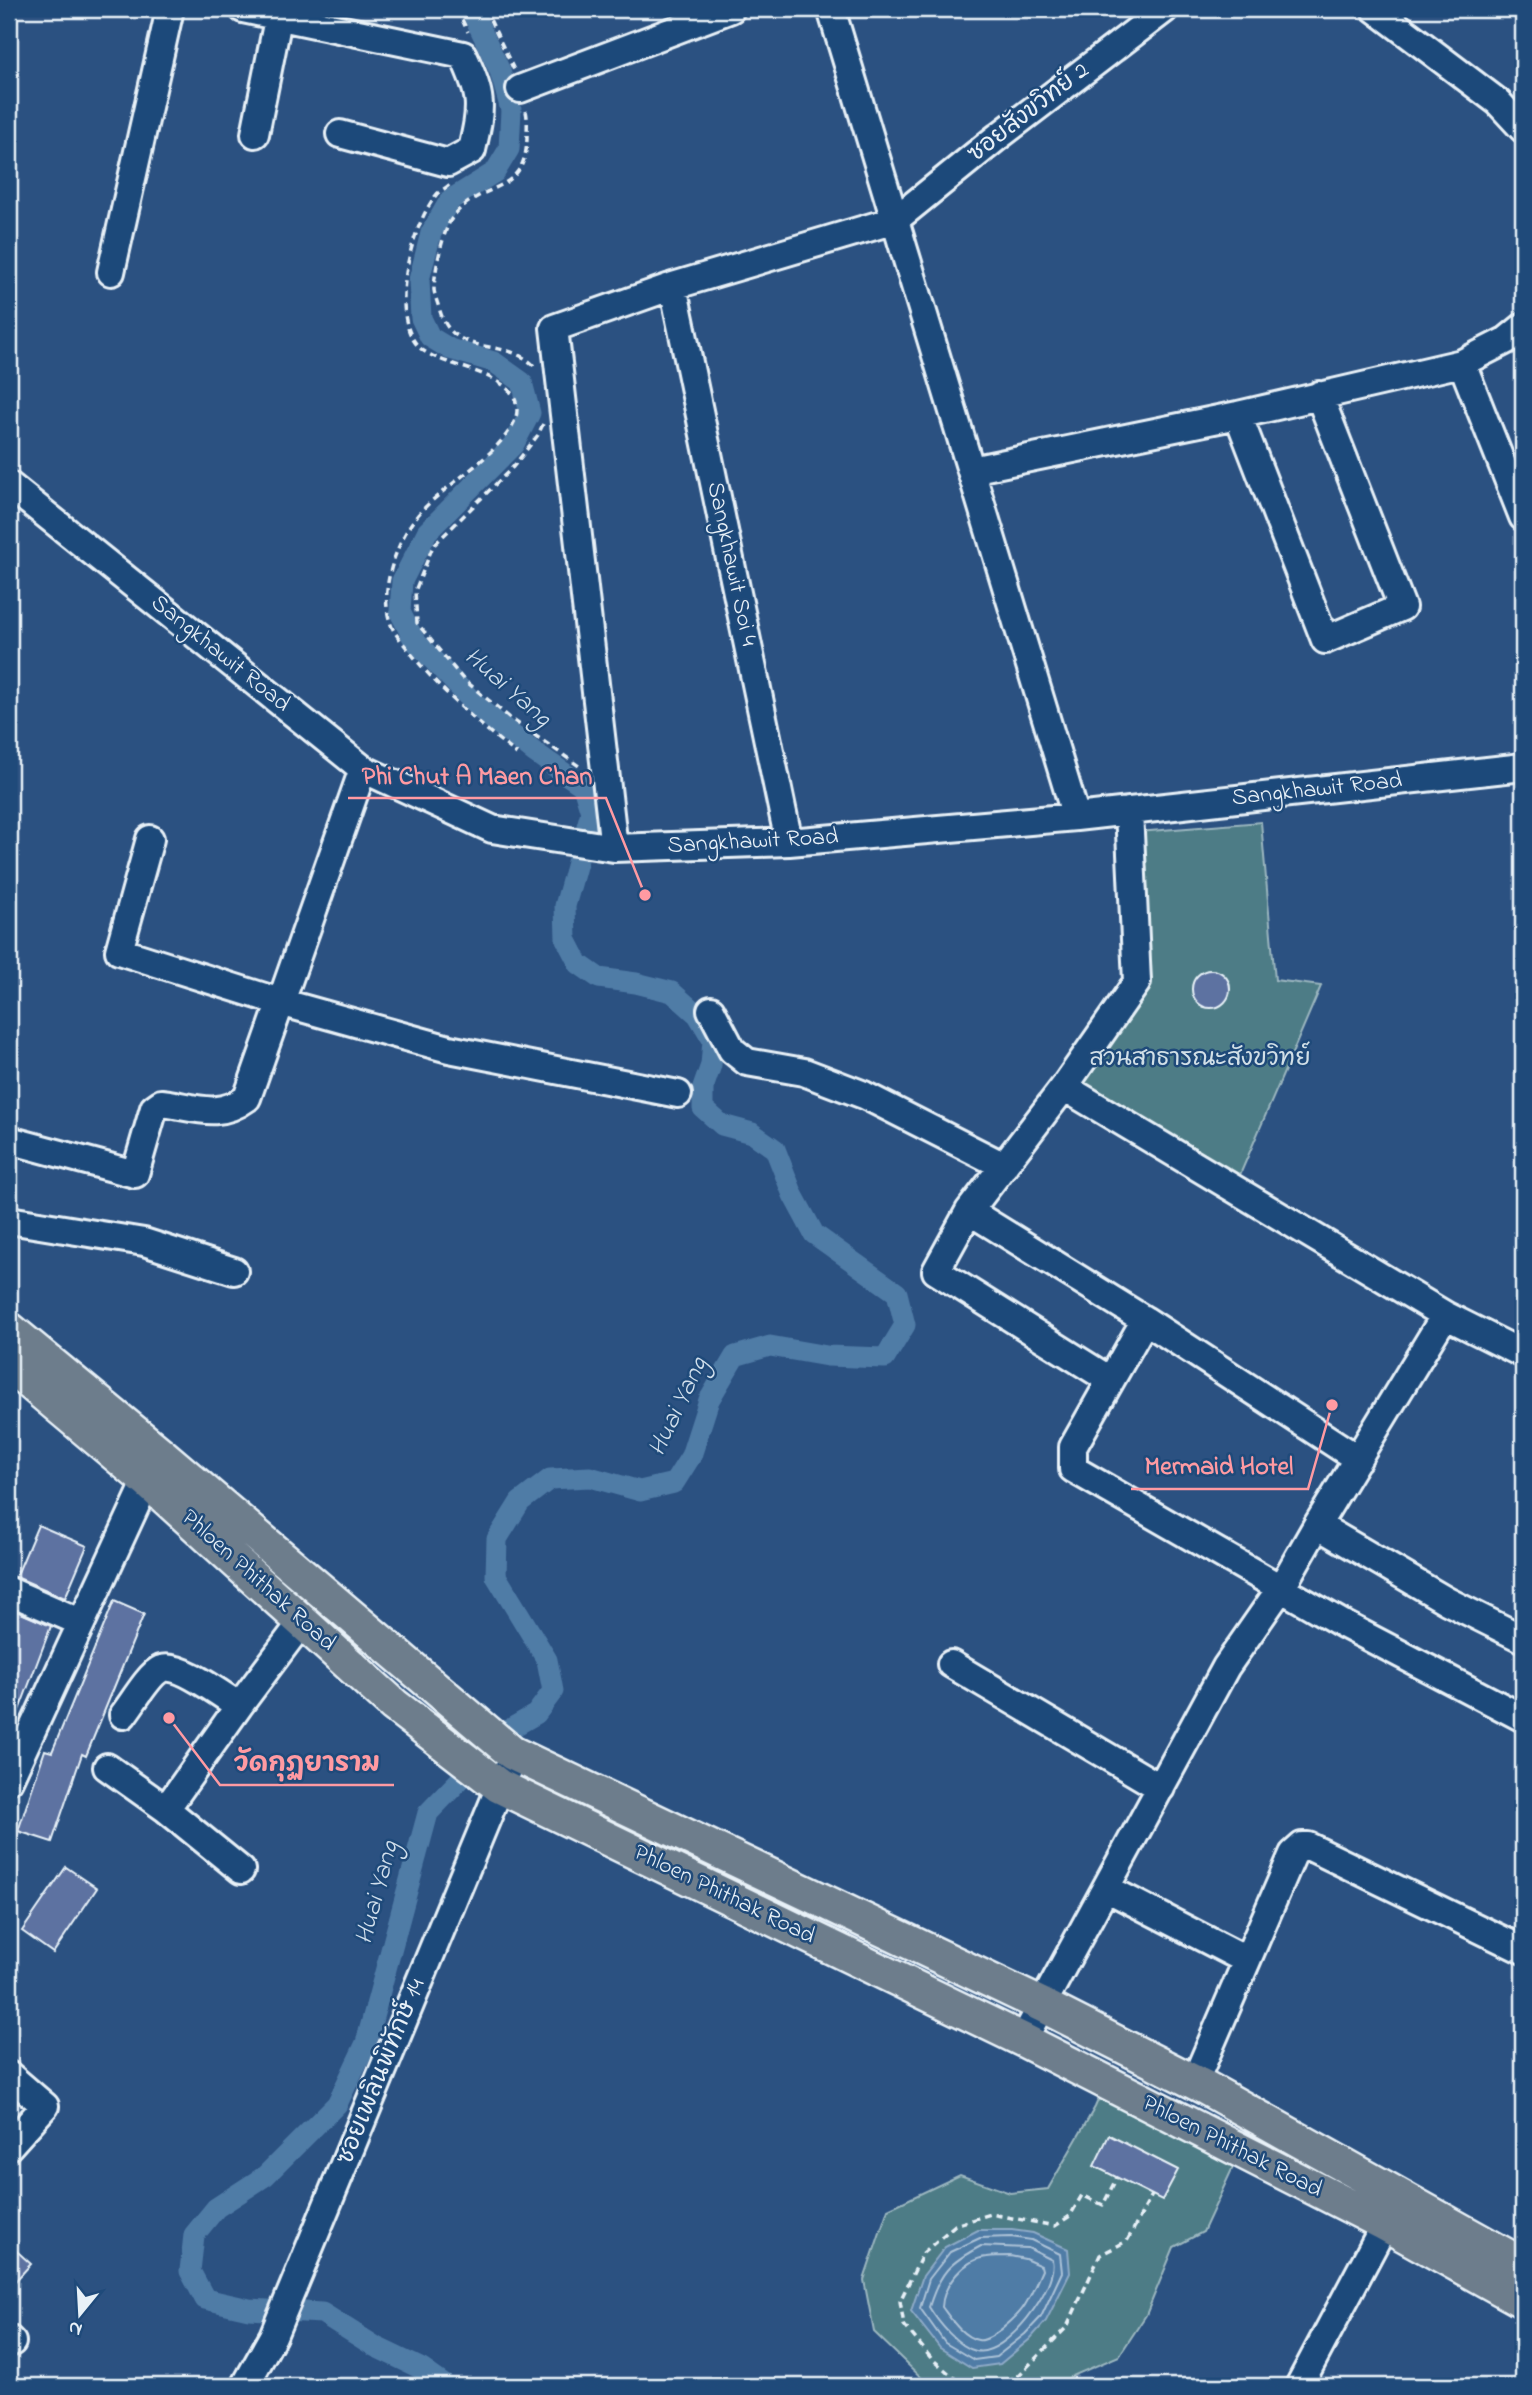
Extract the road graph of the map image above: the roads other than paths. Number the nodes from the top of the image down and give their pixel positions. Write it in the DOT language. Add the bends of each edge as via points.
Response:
graph roads {
  1 [pos="170,9"];
  2 [pos="243,9"];
  3 [pos="731,9"];
  4 [pos="831,9"];
  5 [pos="1165,9"];
  6 [pos="1375,9"];
  7 [pos="279,13"];
  8 [pos="520,89"];
  9 [pos="1523,129"];
  10 [pos="255,134"];
  11 [pos="340,134"];
  12 [pos="895,220"];
  13 [pos="111,272"];
  14 [pos="673,286"];
  15 [pos="1518,340"];
  16 [pos="1462,363"];
  17 [pos="1319,395"];
  18 [pos="1238,415"];
  19 [pos="971,470"];
  20 [pos="9,485"];
  21 [pos="1523,517"];
  22 [pos="1523,766"];
  23 [pos="363,769"];
  24 [pos="1129,811"];
  25 [pos="1076,817"];
  26 [pos="150,839"];
  27 [pos="789,842"];
  28 [pos="614,848"];
  29 [pos="280,1002"];
  30 [pos="711,1010"];
  31 [pos="1064,1087"];
  32 [pos="678,1094"];
  33 [pos="9,1140"];
  34 [pos="1004,1166"];
  35 [pos="969,1211"];
  36 [pos="9,1220"];
  37 [pos="234,1271"];
  38 [pos="1445,1315"];
  39 [pos="1145,1320"];
  40 [pos="9,1329"];
  41 [pos="1523,1354"];
  42 [pos="9,1365"];
  43 [pos="1110,1380"];
  44 [pos="1358,1459"];
  45 [pos="147,1481"];
  46 [pos="1317,1525"];
  47 [pos="1281,1588"];
  48 [pos="9,1591"];
  49 [pos="80,1622"];
  50 [pos="302,1622"];
  51 [pos="1523,1639"];
  52 [pos="951,1664"];
  53 [pos="239,1706"];
  54 [pos="123,1715"];
  55 [pos="1523,1718"];
  56 [pos="513,1753"];
  57 [pos="107,1767"];
  58 [pos="9,1780"];
  59 [pos="499,1786"];
  60 [pos="1161,1788"];
  61 [pos="166,1809"];
  62 [pos="242,1870"];
  63 [pos="1106,1888"];
  64 [pos="1523,1950"];
  65 [pos="1246,1960"];
  66 [pos="1042,2005"];
  67 [pos="1023,2040"];
  68 [pos="9,2075"];
  69 [pos="1194,2082"];
  70 [pos="9,2146"];
  71 [pos="1385,2224"];
  72 [pos="1523,2265"];
  73 [pos="1523,2301"];
  74 [pos="244,2386"];
  75 [pos="1299,2386"];
  1 -- 13 [label="street"];
  2 -- 7 [label="street"];
  3 -- 8 [label="street"];
  4 -- 12 [label="street"];
  5 -- 12 [label="street, ซอยสังขวิทย์ 2"];
  6 -- 9 [label="street" via="1498,102"];
  7 -- 10 [label="street"];
  7 -- 11 [label="street" via="463,55 479,90 480,117 472,150 448,163"];
  12 -- 14 [label="street"];
  12 -- 19 [label="street"];
  14 -- 27 [label="street, Sangkhawit Soi 4"];
  14 -- 28 [label="street" via="554,328"];
  15 -- 16 [label="street"];
  16 -- 17 [label="street"];
  16 -- 21 [label="street"];
  17 -- 18 [label="street"];
  17 -- 18 [label="street" via="1402,607 1325,640"];
  18 -- 19 [label="street"];
  19 -- 25 [label="street"];
  20 -- 23 [label="street, Sangkhawit Road"];
  22 -- 24 [label="street, Sangkhawit Road"];
  23 -- 28 [label="street, Sangkhawit Road" via="492,829"];
  23 -- 29 [label="street"];
  24 -- 25 [label="street, Sangkhawit Road"];
  24 -- 31 [label="street" via="1137,982"];
  25 -- 27 [label="street, Sangkhawit Road"];
  26 -- 29 [label="street" via="119,951"];
  27 -- 28 [label="street, Sangkhawit Road"];
  29 -- 32 [label="street" via="449,1049"];
  29 -- 33 [label="street" via="247,1098 214,1111 161,1103 154,1108 135,1174"];
  30 -- 34 [label="street" via="732,1050 747,1062 804,1072 864,1094"];
  31 -- 34 [label="street"];
  31 -- 38 [label="street"];
  34 -- 35 [label="street"];
  35 -- 39 [label="street"];
  35 -- 43 [label="street" via="936,1271"];
  36 -- 37 [label="street" via="144,1242"];
  38 -- 41 [label="street"];
  38 -- 44 [label="street"];
  39 -- 43 [label="street"];
  39 -- 44 [label="street"];
  40 -- 56 [label="main road, Phloen Phithak Road"];
  42 -- 45 [label="main road, Phloen Phithak Road"];
  43 -- 47 [label="street" via="1073,1447 1073,1469"];
  44 -- 46 [label="street"];
  45 -- 49 [label="street"];
  45 -- 50 [label="main road, Phloen Phithak Road"];
  46 -- 47 [label="street"];
  46 -- 51 [label="street" via="1447,1601"];
  47 -- 55 [label="street"];
  47 -- 60 [label="street" via="1226,1667"];
  48 -- 49 [label="street"];
  49 -- 58 [label="street"];
  50 -- 53 [label="street"];
  50 -- 59 [label="main road, Phloen Phithak Road" via="394,1705"];
  52 -- 60 [label="street"];
  53 -- 54 [label="street" via="190,1675 174,1668 161,1669"];
  53 -- 61 [label="street"];
  56 -- 59 [label="street, ซอยเพลินพิทักษ์ 14"];
  56 -- 66 [label="main road, Phloen Phithak Road"];
  57 -- 61 [label="street"];
  59 -- 67 [label="main road, Phloen Phithak Road"];
  59 -- 74 [label="street, ซอยเพลินพิทักษ์ 14" via="273,2336"];
  60 -- 63 [label="street"];
  61 -- 62 [label="street"];
  63 -- 65 [label="street"];
  63 -- 66 [label="street"];
  64 -- 65 [label="street" via="1302,1846 1293,1854"];
  65 -- 69 [label="street"];
  66 -- 67 [label="street"];
  66 -- 69 [label="main road, Phloen Phithak Road"];
  67 -- 71 [label="main road, Phloen Phithak Road"];
  68 -- 70 [label="street" via="45,2106"];
  69 -- 72 [label="main road, Phloen Phithak Road"];
  71 -- 73 [label="main road, Phloen Phithak Road"];
  71 -- 75 [label="street"];
}
